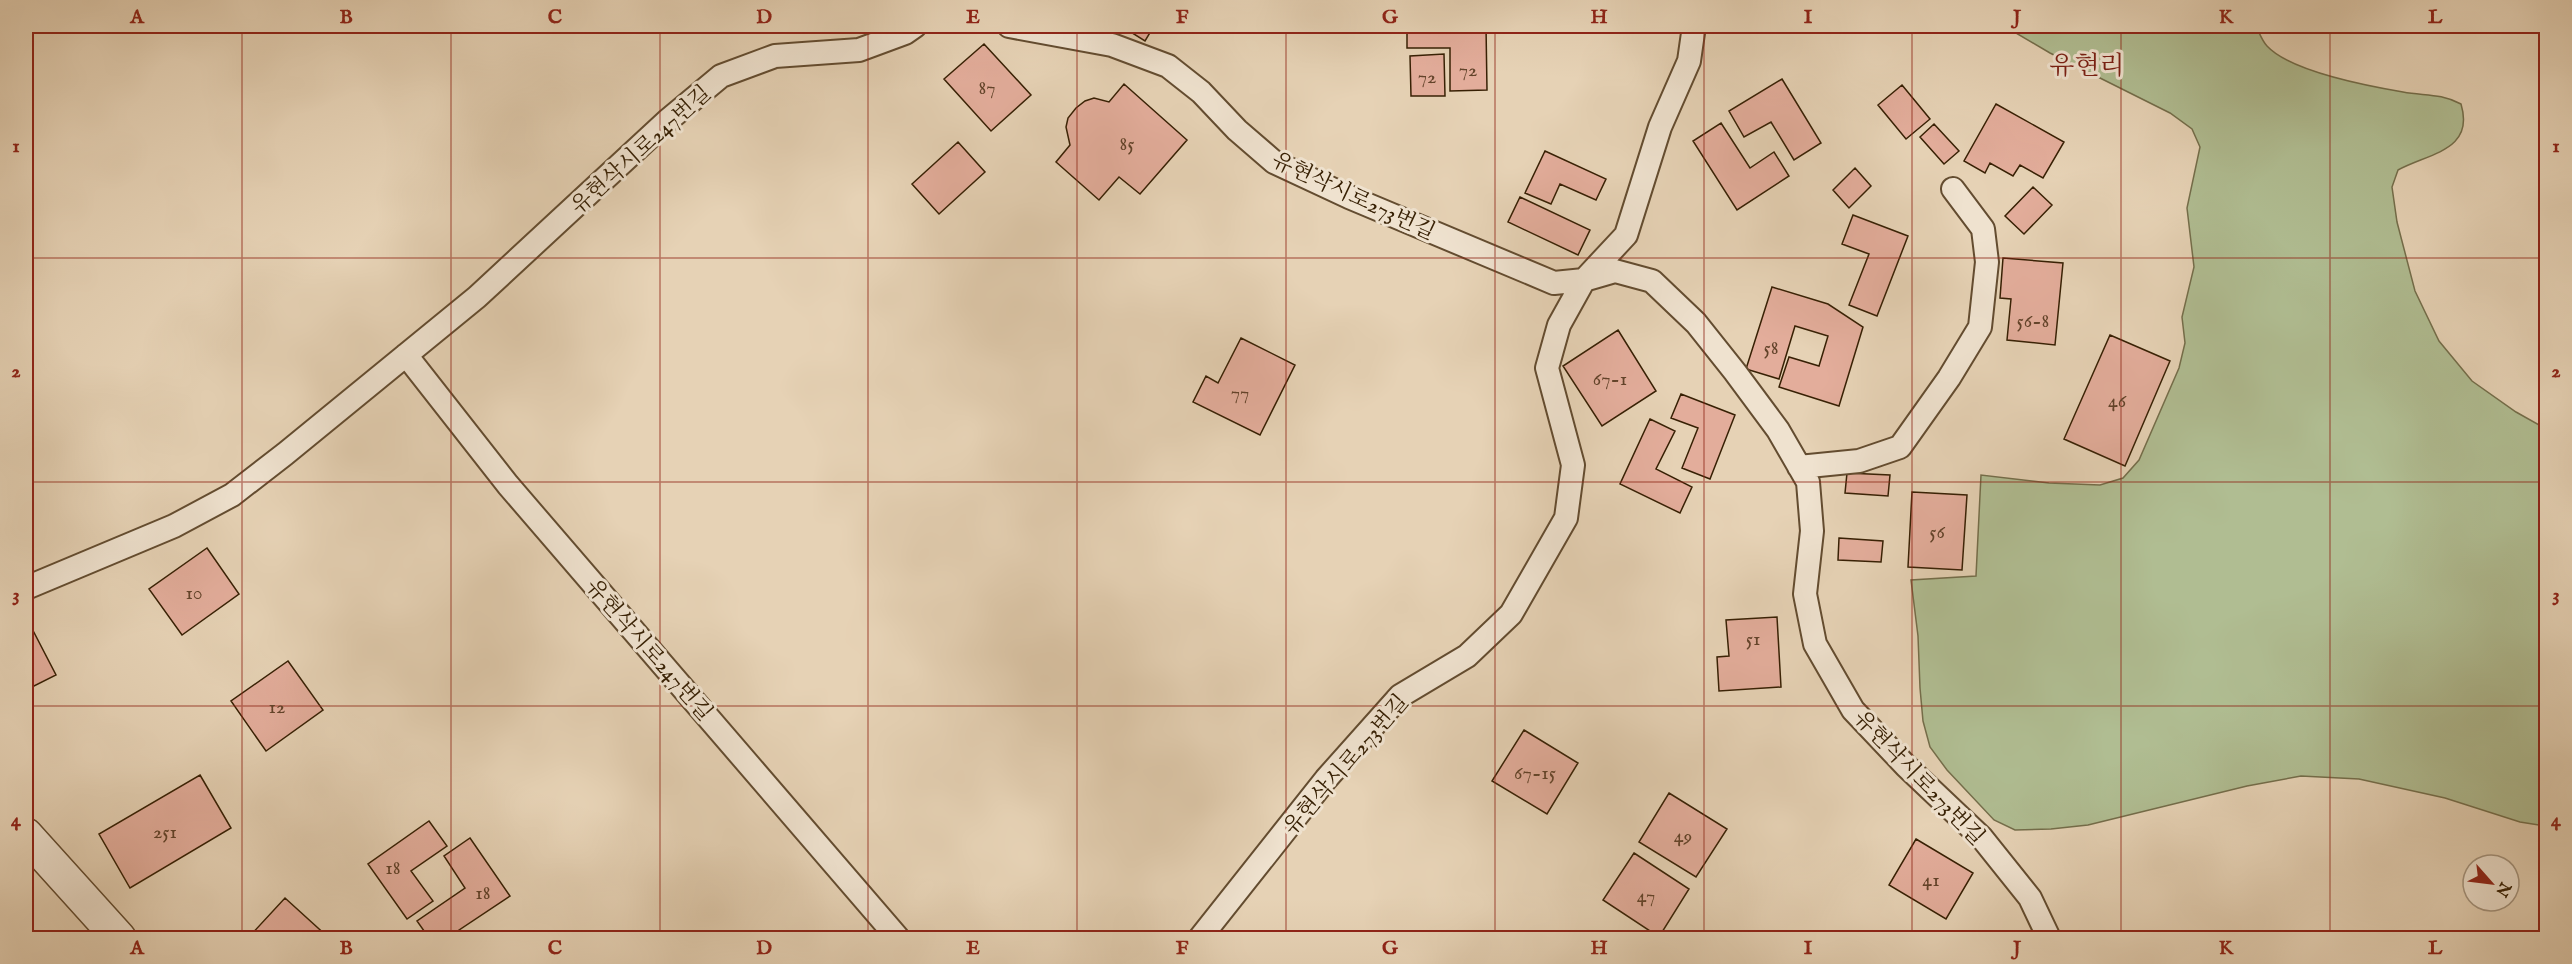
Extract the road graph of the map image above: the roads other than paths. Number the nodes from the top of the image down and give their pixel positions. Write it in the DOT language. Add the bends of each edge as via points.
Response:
graph roads {
  1 [pos="915,26"];
  2 [pos="1009,26"];
  3 [pos="1694,26"];
  4 [pos="1953,189"];
  5 [pos="1584,280"];
  6 [pos="406,355"];
  7 [pos="1799,467"];
  8 [pos="26,588"];
  9 [pos="26,835"];
  10 [pos="119,939"];
  11 [pos="898,939"];
  12 [pos="1200,939"];
  13 [pos="2049,939"];
  1 -- 6 [label="lane, 유현삭시로247번길" via="859,50 775,56 721,76 477,297"];
  2 -- 5 [label="lane, 유현삭시로273번길" via="1112,45 1168,66 1202,92 1274,162 1554,283"];
  3 -- 5 [label="lane, 유현삭시로273번길" via="1689,61 1660,126 1626,235"];
  4 -- 7 [label="lane" via="1983,229 1987,262 1980,327 1900,447 1860,460"];
  5 -- 7 [label="lane, 유현삭시로273번길" via="1615,271 1652,281 1696,323 1735,372 1778,429"];
  5 -- 12 [label="lane, 유현삭시로273번길" via="1559,325 1547,368 1574,465 1566,518 1511,614 1467,656 1400,696 1326,779"];
  6 -- 8 [label="lane, 유현삭시로247번길" via="232,495 174,526"];
  6 -- 11 [label="lane, 유현삭시로247번길" via="508,485"];
  7 -- 13 [label="lane, 유현삭시로273번길" via="1808,482 1812,531 1805,594 1815,644 1853,710 1982,838 2030,898"];
  9 -- 10 [label="street"];
}
